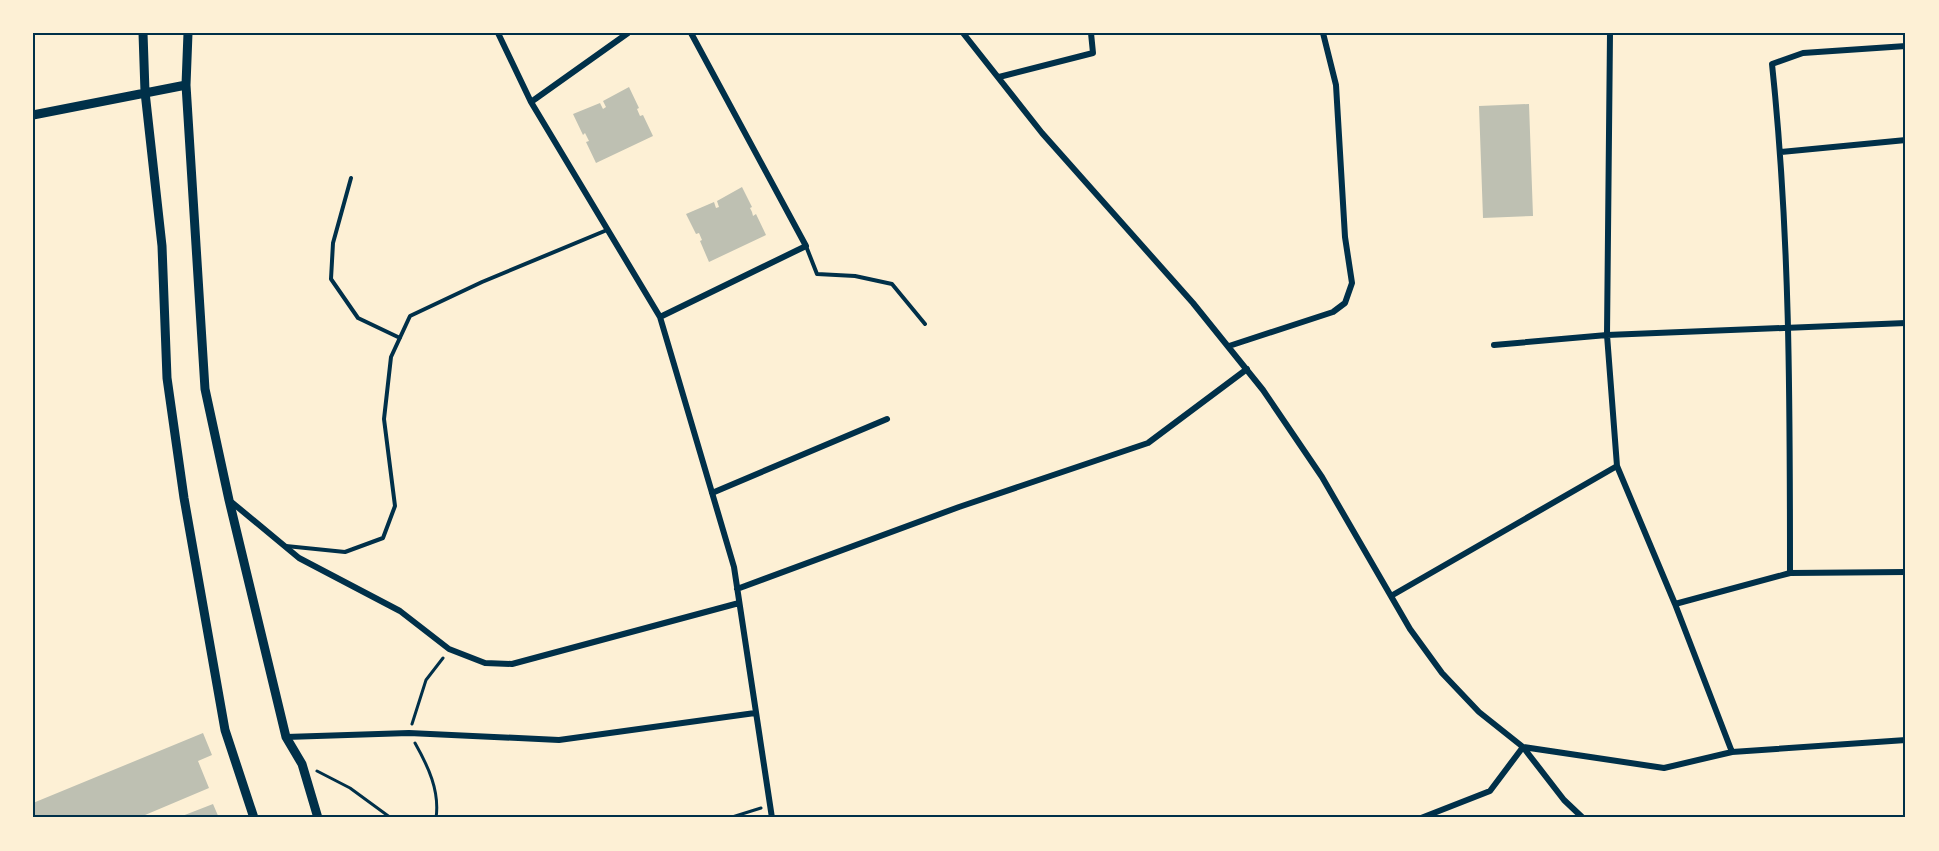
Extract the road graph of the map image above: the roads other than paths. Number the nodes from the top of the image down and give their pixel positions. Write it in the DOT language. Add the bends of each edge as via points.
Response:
graph roads {
  1 [pos="143,33"];
  2 [pos="188,33"];
  3 [pos="498,33"];
  4 [pos="628,33"];
  5 [pos="690,33"];
  6 [pos="963,33"];
  7 [pos="1090,33"];
  8 [pos="1323,33"];
  9 [pos="1611,33"];
  10 [pos="1906,46"];
  11 [pos="999,77"];
  12 [pos="186,85"];
  13 [pos="146,92"];
  14 [pos="531,102"];
  15 [pos="33,115"];
  16 [pos="1906,140"];
  17 [pos="1781,152"];
  18 [pos="351,178"];
  19 [pos="607,230"];
  20 [pos="806,246"];
  21 [pos="660,317"];
  22 [pos="1906,323"];
  23 [pos="925,324"];
  24 [pos="1789,327"];
  25 [pos="1607,335"];
  26 [pos="400,338"];
  27 [pos="1494,345"];
  28 [pos="1229,346"];
  29 [pos="1247,369"];
  30 [pos="887,418"];
  31 [pos="1617,466"];
  32 [pos="712,493"];
  33 [pos="229,500"];
  34 [pos="282,545"];
  35 [pos="1906,572"];
  36 [pos="1791,573"];
  37 [pos="737,589"];
  38 [pos="1391,596"];
  39 [pos="739,603"];
  40 [pos="1675,604"];
  41 [pos="755,713"];
  42 [pos="286,737"];
  43 [pos="1906,740"];
  44 [pos="1523,747"];
  45 [pos="1731,752"];
  46 [pos="254,818"];
  47 [pos="318,818"];
  48 [pos="772,818"];
  49 [pos="1421,818"];
  50 [pos="1582,818"];
  1 -- 13 [label="street"];
  2 -- 12 [label="street"];
  3 -- 14 [label="street"];
  4 -- 14 [label="street"];
  5 -- 20 [label="street"];
  6 -- 11 [label="street"];
  7 -- 11 [label="street" via="1093,53"];
  8 -- 28 [label="street" via="1336,85 1351,290 1345,303 1333,312"];
  9 -- 25 [label="street"];
  10 -- 17 [label="street" via="1803,53 1772,64"];
  11 -- 28 [label="street" via="1042,133"];
  12 -- 13 [label="street"];
  12 -- 33 [label="street" via="205,389"];
  13 -- 15 [label="street"];
  13 -- 46 [label="street" via="162,246 167,378 184,498 225,729"];
  14 -- 19 [label="street"];
  16 -- 17 [label="street"];
  17 -- 24 [label="street"];
  18 -- 26 [label="lane" via="333,243 331,279 358,318"];
  19 -- 21 [label="street"];
  19 -- 26 [label="lane" via="410,316"];
  20 -- 21 [label="street"];
  20 -- 23 [label="lane" via="817,274 855,276 892,284"];
  21 -- 32 [label="street"];
  22 -- 24 [label="street"];
  24 -- 25 [label="street"];
  24 -- 36 [label="street"];
  25 -- 27 [label="street"];
  25 -- 31 [label="street"];
  26 -- 34 [label="lane" via="391,357 384,418 395,506 383,538 345,552"];
  28 -- 29 [label="street"];
  29 -- 37 [label="street" via="1148,443"];
  29 -- 38 [label="street" via="1322,477"];
  30 -- 32 [label="street"];
  31 -- 38 [label="street"];
  31 -- 40 [label="street"];
  32 -- 37 [label="street"];
  33 -- 34 [label="street"];
  33 -- 42 [label="street"];
  34 -- 39 [label="street" via="315,568 400,610 453,651 485,663 512,664"];
  35 -- 36 [label="street"];
  36 -- 40 [label="street"];
  37 -- 39 [label="street"];
  38 -- 44 [label="street" via="1442,673 1479,711"];
  39 -- 41 [label="street"];
  40 -- 45 [label="street"];
  41 -- 42 [label="street" via="559,740 409,733"];
  41 -- 48 [label="street"];
  42 -- 47 [label="street" via="302,764"];
  43 -- 45 [label="street"];
  44 -- 45 [label="street" via="1664,768"];
  44 -- 49 [label="street" via="1490,791"];
  44 -- 50 [label="street"];
}
